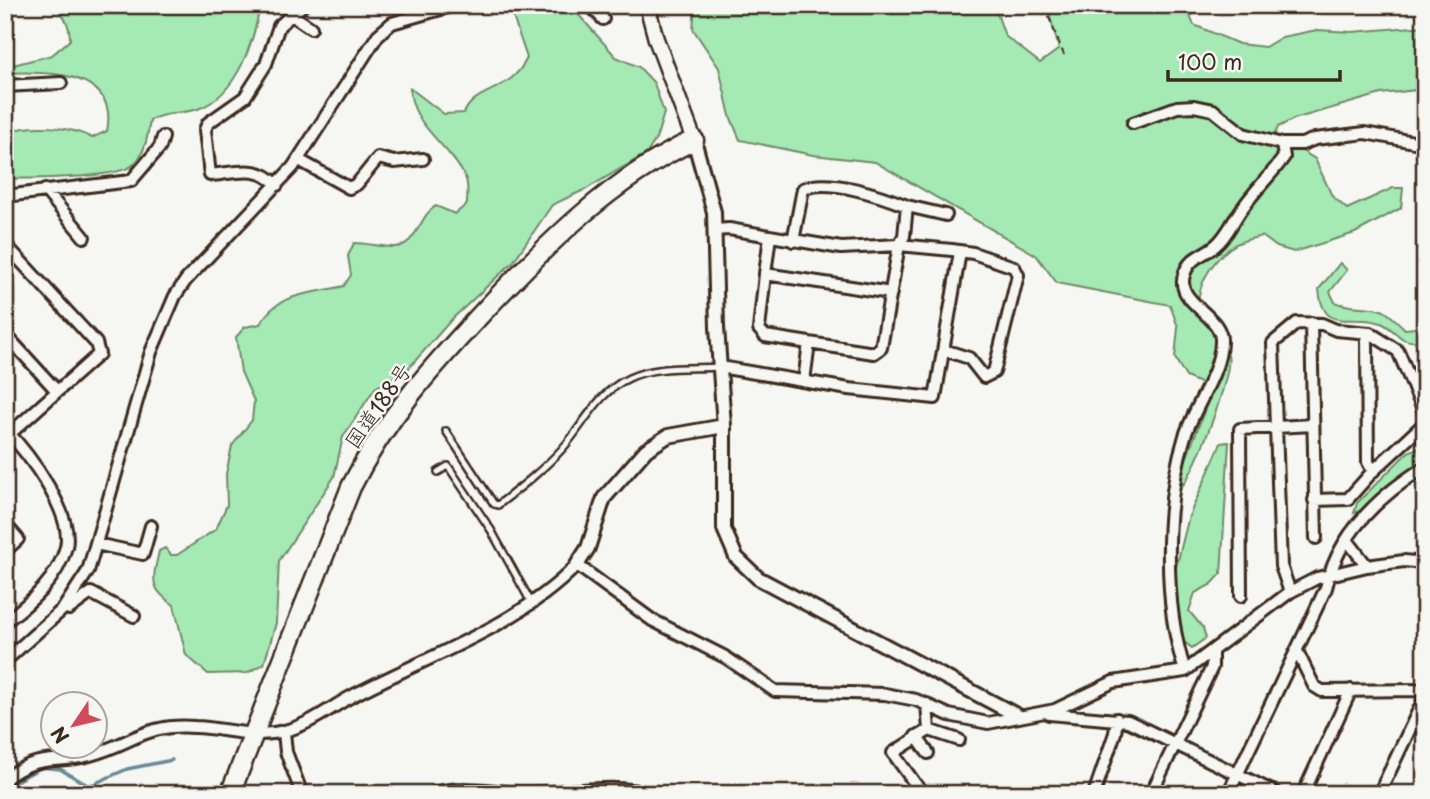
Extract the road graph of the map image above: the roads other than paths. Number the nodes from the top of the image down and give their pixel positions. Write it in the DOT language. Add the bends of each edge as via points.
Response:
graph roads {
  1 [pos="303,5"];
  2 [pos="455,5"];
  3 [pos="590,5"];
  4 [pos="647,5"];
  5 [pos="292,15"];
  6 [pos="603,19"];
  7 [pos="311,28"];
  8 [pos="61,83"];
  9 [pos="5,86"];
  10 [pos="1133,123"];
  11 [pos="163,137"];
  12 [pos="694,140"];
  13 [pos="1282,144"];
  14 [pos="1425,144"];
  15 [pos="423,159"];
  16 [pos="299,160"];
  17 [pos="277,185"];
  18 [pos="45,190"];
  19 [pos="5,196"];
  20 [pos="907,206"];
  21 [pos="946,215"];
  22 [pos="715,230"];
  23 [pos="770,236"];
  24 [pos="83,237"];
  25 [pos="793,241"];
  26 [pos="5,244"];
  27 [pos="899,245"];
  28 [pos="960,251"];
  29 [pos="765,274"];
  30 [pos="891,293"];
  31 [pos="1311,324"];
  32 [pos="1370,333"];
  33 [pos="5,334"];
  34 [pos="809,343"];
  35 [pos="944,350"];
  36 [pos="720,367"];
  37 [pos="804,381"];
  38 [pos="57,391"];
  39 [pos="1425,414"];
  40 [pos="1425,423"];
  41 [pos="1313,425"];
  42 [pos="724,426"];
  43 [pos="1276,427"];
  44 [pos="446,431"];
  45 [pos="7,433"];
  46 [pos="1425,467"];
  47 [pos="1373,471"];
  48 [pos="438,472"];
  49 [pos="1314,500"];
  50 [pos="5,524"];
  51 [pos="151,526"];
  52 [pos="1316,538"];
  53 [pos="1348,541"];
  54 [pos="96,544"];
  55 [pos="5,551"];
  56 [pos="1425,563"];
  57 [pos="577,565"];
  58 [pos="1367,566"];
  59 [pos="1329,573"];
  60 [pos="1290,592"];
  61 [pos="1241,596"];
  62 [pos="532,604"];
  63 [pos="63,609"];
  64 [pos="134,616"];
  65 [pos="5,622"];
  66 [pos="1297,651"];
  67 [pos="1212,653"];
  68 [pos="5,661"];
  69 [pos="1185,671"];
  70 [pos="1425,690"];
  71 [pos="1351,691"];
  72 [pos="1425,697"];
  73 [pos="927,704"];
  74 [pos="1045,713"];
  75 [pos="1018,716"];
  76 [pos="1117,719"];
  77 [pos="929,730"];
  78 [pos="284,732"];
  79 [pos="253,735"];
  80 [pos="916,736"];
  81 [pos="960,740"];
  82 [pos="1175,744"];
  83 [pos="928,753"];
  84 [pos="1237,774"];
  85 [pos="5,779"];
  86 [pos="230,794"];
  87 [pos="302,794"];
  88 [pos="431,794"];
  89 [pos="650,794"];
  90 [pos="942,794"];
  91 [pos="1094,794"];
  92 [pos="1151,794"];
  93 [pos="1228,794"];
  94 [pos="1278,794"];
  95 [pos="1303,794"];
  96 [pos="1379,794"];
  1 -- 5 [label="street"];
  2 -- 16 [label="street" via="392,23 378,35"];
  3 -- 6 [label="street"];
  4 -- 12 [label="main road"];
  5 -- 7 [label="street"];
  5 -- 17 [label="street" via="279,26 267,64 245,96 205,130 210,175 257,171 266,173"];
  8 -- 9 [label="street"];
  10 -- 13 [label="street" via="1177,107 1194,106 1213,110 1243,134"];
  11 -- 18 [label="street" via="131,181"];
  12 -- 22 [label="street"];
  12 -- 79 [label="highway, 国道188号" via="618,184 573,221 430,369 394,416 352,487"];
  13 -- 14 [label="street" via="1365,133"];
  13 -- 69 [label="street" via="1284,157 1270,176 1216,245 1191,261 1183,274 1191,301 1216,324 1221,343 1186,434 1173,505 1168,595"];
  15 -- 16 [label="street" via="394,162 378,158 349,188"];
  16 -- 17 [label="street"];
  17 -- 54 [label="street" via="201,262 175,296 151,352"];
  18 -- 19 [label="street"];
  18 -- 24 [label="street"];
  20 -- 21 [label="street"];
  20 -- 25 [label="street" via="873,192 813,185 803,190"];
  20 -- 27 [label="street"];
  22 -- 23 [label="street"];
  22 -- 36 [label="street"];
  23 -- 25 [label="street"];
  23 -- 29 [label="street"];
  25 -- 27 [label="street" via="853,249"];
  26 -- 38 [label="street" via="96,343 99,354"];
  27 -- 28 [label="street"];
  27 -- 30 [label="street"];
  28 -- 35 [label="street"];
  28 -- 35 [label="street" via="1014,267 1018,275 994,372 984,377 969,358"];
  29 -- 30 [label="street"];
  29 -- 34 [label="street" via="759,329 765,336"];
  30 -- 34 [label="street" via="881,348 874,353"];
  31 -- 32 [label="street"];
  31 -- 41 [label="street"];
  31 -- 43 [label="street" via="1297,323 1273,342"];
  32 -- 39 [label="street" via="1398,351"];
  32 -- 47 [label="street" via="1368,462"];
  33 -- 38 [label="street"];
  34 -- 37 [label="street"];
  35 -- 37 [label="street" via="935,398"];
  36 -- 37 [label="street"];
  36 -- 42 [label="street"];
  36 -- 44 [label="lane" via="652,371 630,377 595,403 541,472 498,505"];
  38 -- 45 [label="street"];
  40 -- 47 [label="street"];
  41 -- 43 [label="street"];
  41 -- 49 [label="street"];
  42 -- 57 [label="street" via="668,436 646,450 604,498 588,548"];
  42 -- 75 [label="street" via="724,529 730,549 742,565 758,578"];
  43 -- 60 [label="street" via="1281,566"];
  43 -- 61 [label="street" via="1240,429"];
  45 -- 65 [label="street" via="48,486 67,530 66,547 47,584"];
  46 -- 53 [label="street" via="1373,505"];
  47 -- 49 [label="street" via="1348,499"];
  48 -- 62 [label="lane" via="448,466"];
  49 -- 52 [label="street"];
  50 -- 55 [label="street" via="18,539"];
  51 -- 54 [label="street" via="143,554"];
  53 -- 58 [label="street"];
  53 -- 59 [label="street"];
  54 -- 63 [label="street" via="88,571"];
  56 -- 58 [label="street"];
  57 -- 62 [label="street"];
  57 -- 73 [label="street" via="652,620 725,657 775,691 885,694"];
  58 -- 59 [label="street"];
  59 -- 60 [label="street"];
  59 -- 66 [label="street"];
  60 -- 67 [label="street"];
  62 -- 78 [label="street"];
  63 -- 64 [label="street" via="91,593"];
  63 -- 68 [label="street"];
  66 -- 71 [label="street" via="1314,686 1322,691"];
  66 -- 84 [label="street"];
  67 -- 69 [label="street"];
  67 -- 82 [label="street" via="1212,667"];
  69 -- 74 [label="street" via="1113,682"];
  70 -- 71 [label="street"];
  71 -- 95 [label="street"];
  72 -- 96 [label="street"];
  73 -- 75 [label="street" via="948,715 988,723"];
  73 -- 77 [label="street"];
  74 -- 75 [label="street"];
  74 -- 76 [label="street"];
  76 -- 82 [label="street"];
  76 -- 91 [label="street"];
  77 -- 80 [label="street"];
  77 -- 81 [label="street"];
  78 -- 79 [label="street"];
  78 -- 87 [label="street" via="286,752"];
  79 -- 85 [label="street" via="162,727 87,756 31,762"];
  79 -- 86 [label="highway, 国道188号"];
  80 -- 83 [label="street"];
  80 -- 90 [label="street" via="893,753 925,793"];
  82 -- 84 [label="street"];
  82 -- 92 [label="street"];
  84 -- 93 [label="street"];
  84 -- 94 [label="street"];
  88 -- 89 [label="street" via="452,788 530,794 626,789"];
}
